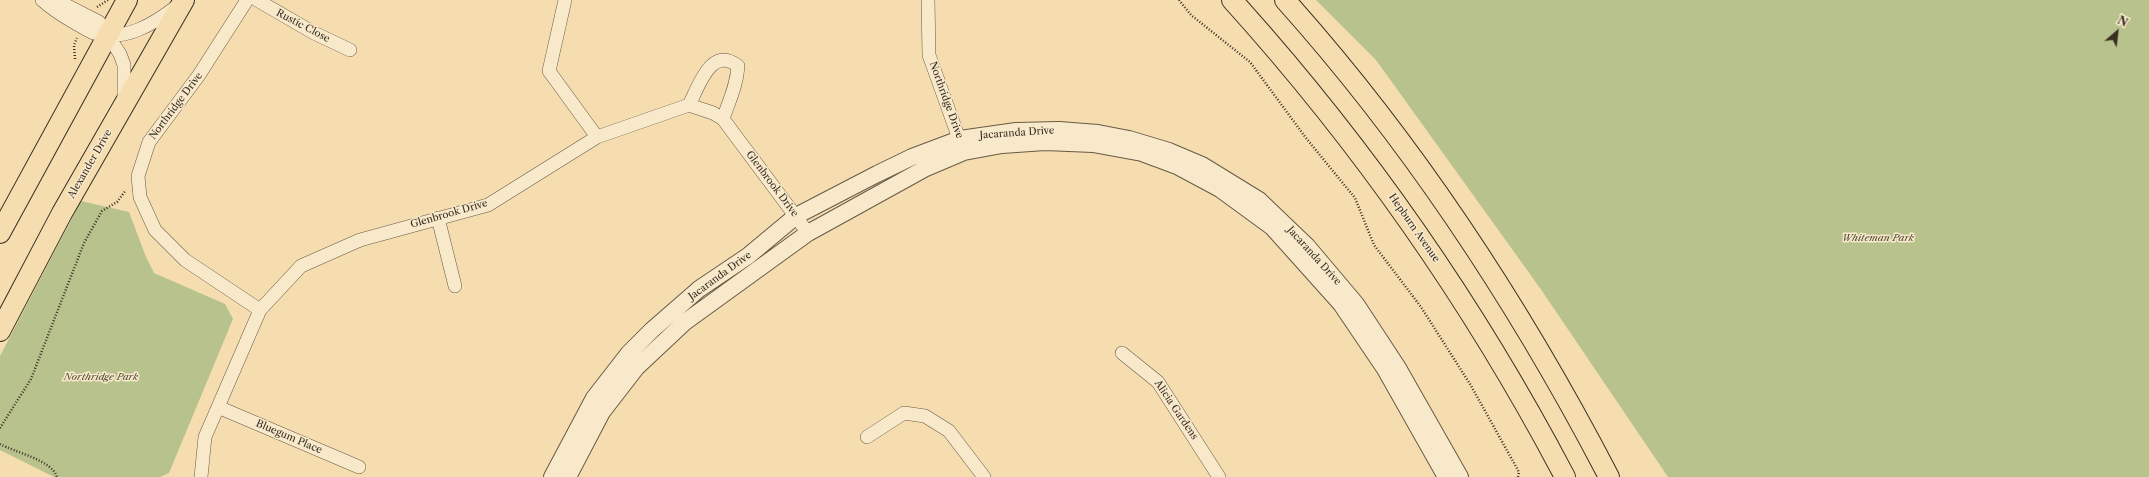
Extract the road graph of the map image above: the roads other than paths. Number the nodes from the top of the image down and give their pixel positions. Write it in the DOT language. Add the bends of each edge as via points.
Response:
graph roads {
  1 [pos="42,0"];
  2 [pos="56,0"];
  3 [pos="127,0"];
  4 [pos="247,0"];
  5 [pos="257,0"];
  6 [pos="565,0"];
  7 [pos="928,0"];
  8 [pos="1232,0"];
  9 [pos="1285,0"];
  10 [pos="183,1"];
  11 [pos="107,35"];
  12 [pos="350,50"];
  13 [pos="124,105"];
  14 [pos="689,105"];
  15 [pos="723,119"];
  16 [pos="596,137"];
  17 [pos="962,146"];
  18 [pos="796,216"];
  19 [pos="438,218"];
  20 [pos="808,233"];
  21 [pos="0,234"];
  22 [pos="455,286"];
  23 [pos="260,310"];
  24 [pos="0,331"];
  25 [pos="1122,353"];
  26 [pos="218,407"];
  27 [pos="867,437"];
  28 [pos="359,467"];
  29 [pos="201,477"];
  30 [pos="552,477"];
  31 [pos="568,477"];
  32 [pos="984,477"];
  33 [pos="1219,477"];
  34 [pos="1446,477"];
  35 [pos="1460,477"];
  36 [pos="1565,477"];
  37 [pos="1610,477"];
  1 -- 11 [label="street" via="55,12 93,33"];
  2 -- 11 [label="street" via="99,22"];
  3 -- 11 [label="main road"];
  4 -- 23 [label="street, Northridge Drive" via="200,75 149,142 138,176 140,197 154,230 186,260"];
  5 -- 12 [label="street, Rustic Close" via="314,33"];
  6 -- 16 [label="street" via="549,71"];
  7 -- 17 [label="street, Northridge Drive" via="929,55"];
  8 -- 36 [label="main road, Hepburn Avenue" via="1310,89 1408,218 1504,367"];
  9 -- 37 [label="main road" via="1384,120 1467,234 1542,354"];
  10 -- 11 [label="street" via="150,25 135,31"];
  10 -- 13 [label="main road, Alexander Drive"];
  11 -- 13 [label="street" via="124,65"];
  11 -- 21 [label="main road"];
  13 -- 24 [label="main road, Alexander Drive" via="62,213"];
  14 -- 15 [label="street, Glenbrook Drive" via="714,113"];
  14 -- 15 [label="street" via="710,66 718,60 730,60 738,66 738,73"];
  14 -- 16 [label="street, Glenbrook Drive"];
  15 -- 18 [label="street, Glenbrook Drive"];
  16 -- 19 [label="street, Glenbrook Drive" via="488,205"];
  17 -- 18 [label="street, Jacaranda Drive" via="912,157"];
  17 -- 20 [label="street, Jacaranda Drive"];
  17 -- 34 [label="street, Jacaranda Drive" via="1045,142 1093,144 1142,153 1177,166 1220,189 1272,227 1341,304 1385,369"];
  17 -- 35 [label="street, Jacaranda Drive" via="1016,132 1059,130 1098,133 1169,151 1202,165 1232,182 1259,200 1286,224 1356,304 1398,368"];
  18 -- 20 [label="street, Glenbrook Drive"];
  18 -- 30 [label="street, Jacaranda Drive" via="748,256 699,289 629,353 594,398"];
  19 -- 22 [label="street"];
  19 -- 23 [label="street, Glenbrook Drive" via="360,240 301,266"];
  20 -- 31 [label="street, Jacaranda Drive" via="685,322 636,368 602,412"];
  23 -- 26 [label="street, Glenbrook Drive"];
  25 -- 33 [label="street, Alicia Gardens" via="1158,382"];
  26 -- 28 [label="street, Bluegum Place"];
  26 -- 29 [label="street, Glenbrook Drive" via="205,437"];
  27 -- 32 [label="street" via="904,413 925,416 948,431"];
}
